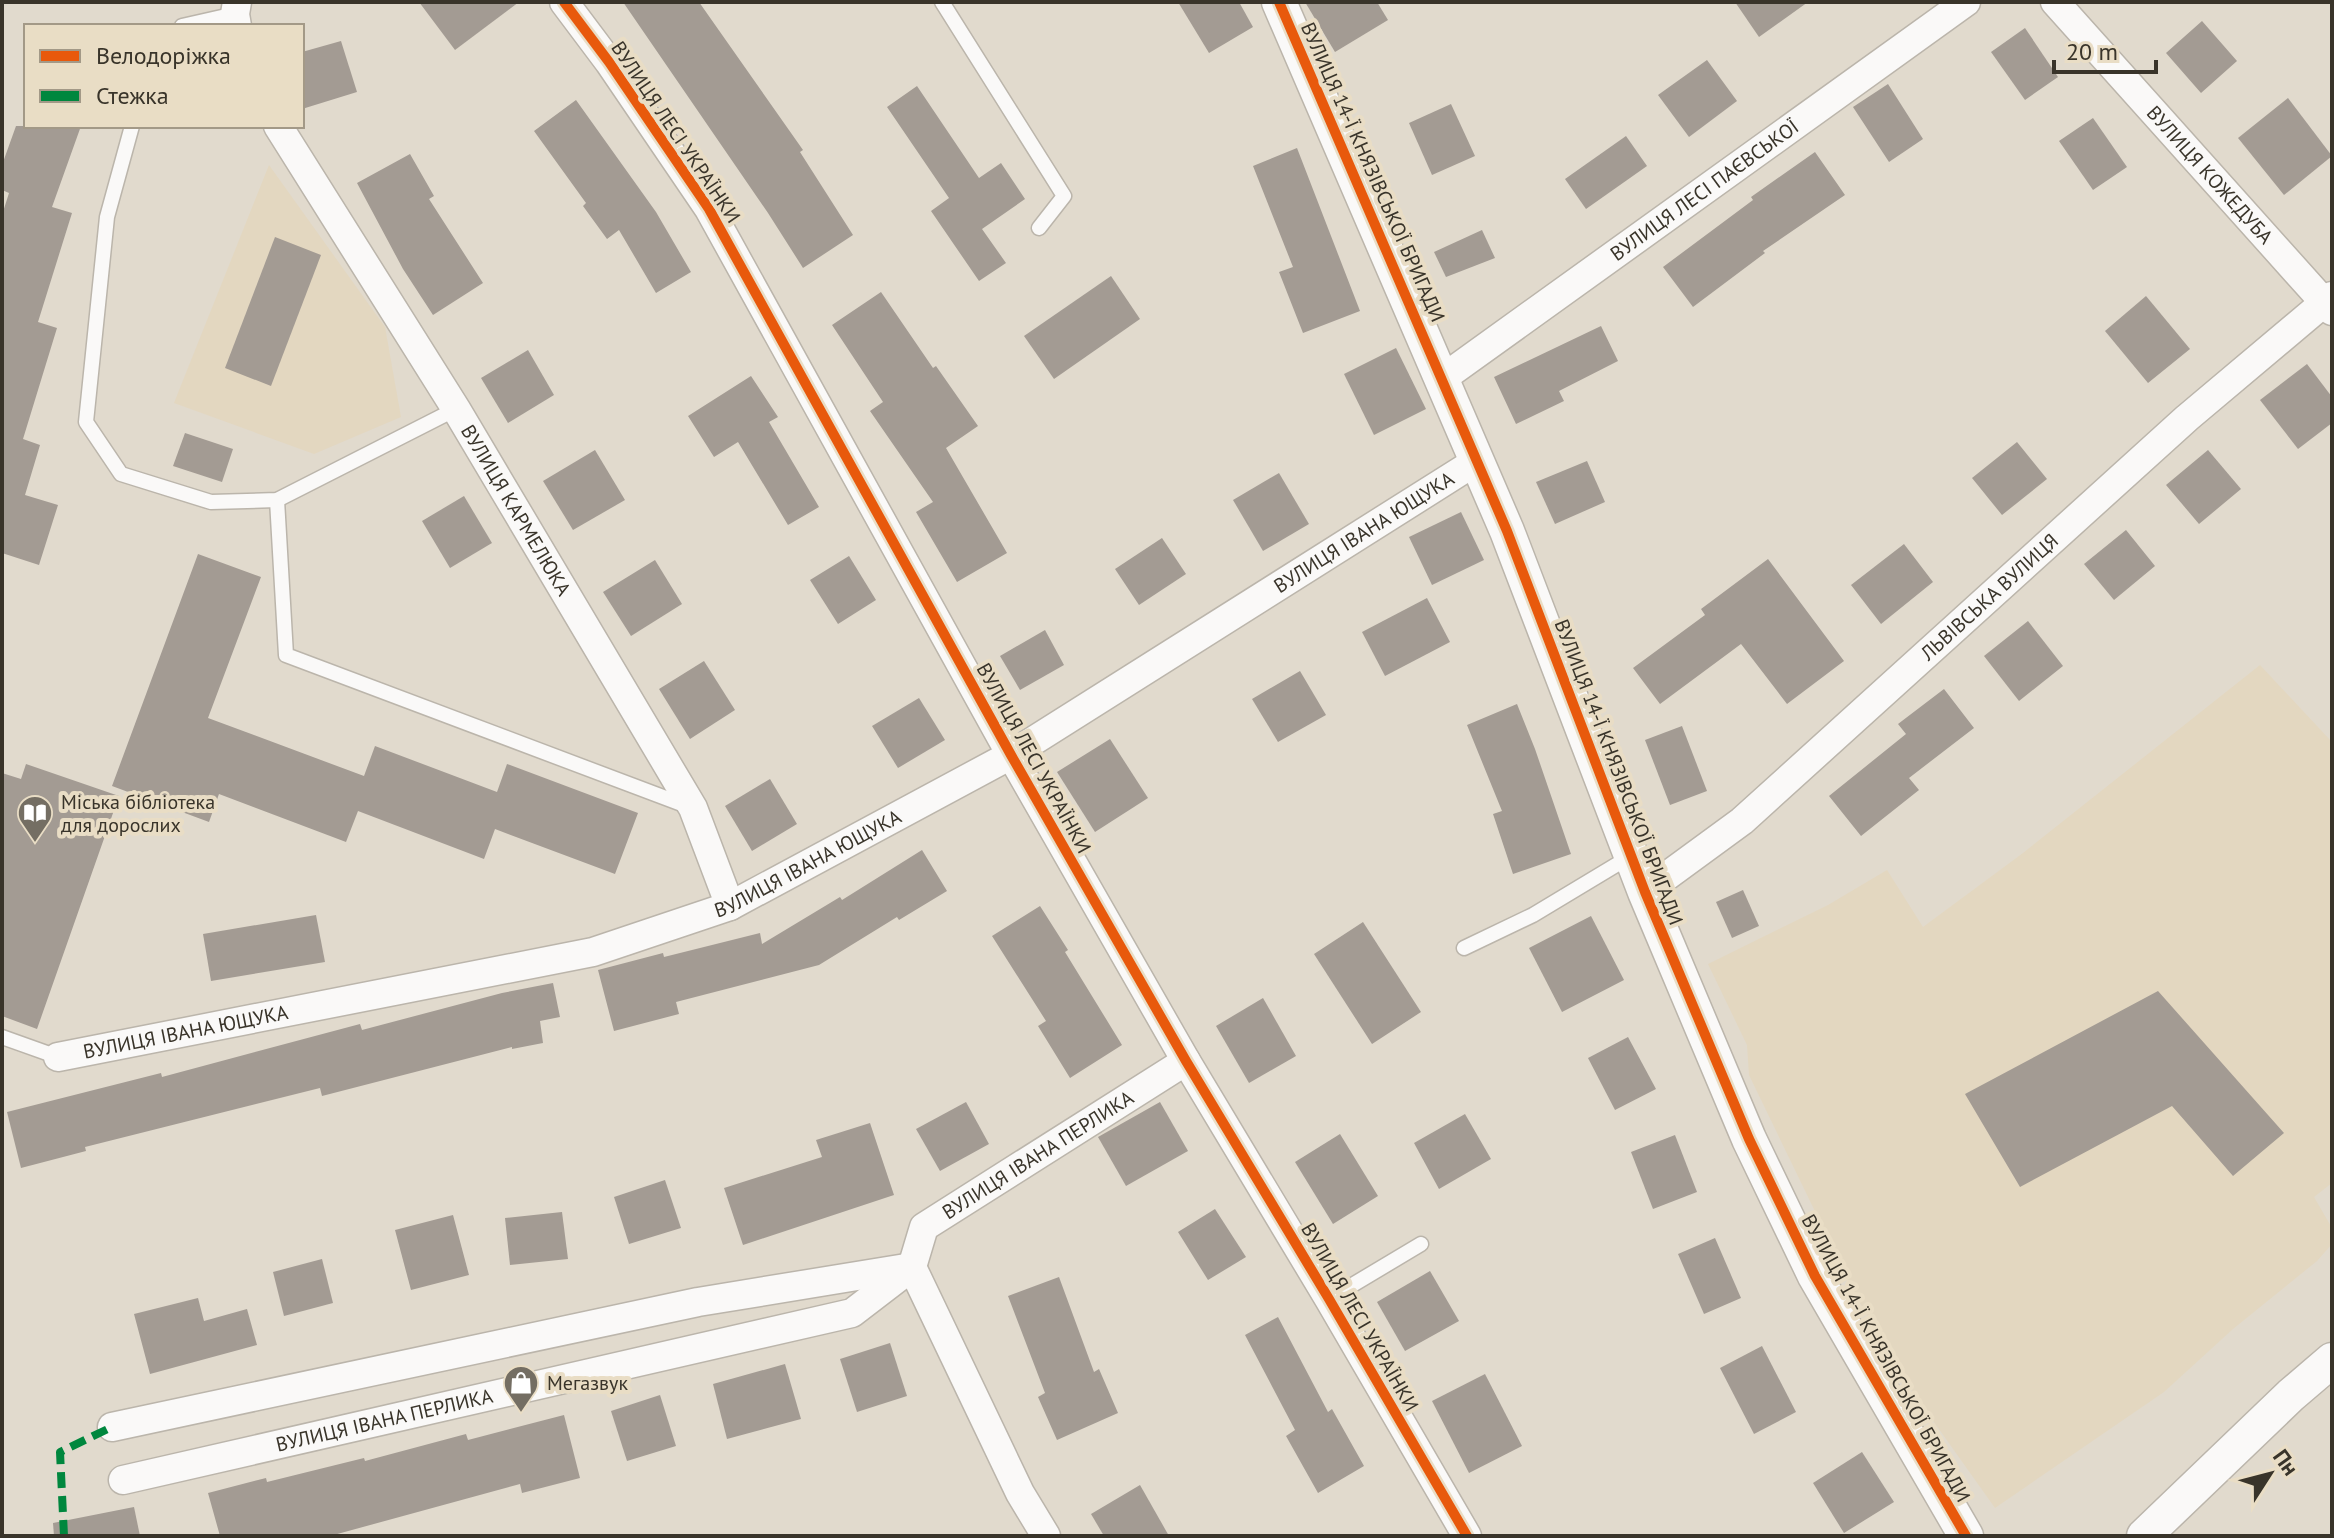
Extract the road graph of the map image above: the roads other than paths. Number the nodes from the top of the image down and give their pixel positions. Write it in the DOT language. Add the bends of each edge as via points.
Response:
graph roads {
  1 [pos="564,2"];
  2 [pos="942,2"];
  3 [pos="1279,2"];
  4 [pos="1966,2"];
  5 [pos="2055,2"];
  6 [pos="236,14"];
  7 [pos="191,24"];
  8 [pos="131,128"];
  9 [pos="279,128"];
  10 [pos="1039,228"];
  11 [pos="2330,303"];
  12 [pos="1443,378"];
  13 [pos="456,409"];
  14 [pos="1475,462"];
  15 [pos="277,500"];
  16 [pos="1011,755"];
  17 [pos="693,808"];
  18 [pos="1631,856"];
  19 [pos="1645,892"];
  20 [pos="730,906"];
  21 [pos="1464,948"];
  22 [pos="2,1037"];
  23 [pos="58,1057"];
  24 [pos="1186,1061"];
  25 [pos="1421,1244"];
  26 [pos="912,1267"];
  27 [pos="1329,1299"];
  28 [pos="2332,1360"];
  29 [pos="112,1427"];
  30 [pos="123,1480"];
  31 [pos="1046,1536"];
  32 [pos="1467,1536"];
  33 [pos="1966,1536"];
  34 [pos="2144,1536"];
  1 -- 16 [label="street, ВУЛИЦЯ ЛЕСІ УКРАЇНКИ" via="709,209"];
  2 -- 10 [label="lane" via="1064,196"];
  3 -- 12 [label="street, ВУЛИЦЯ 14-Ї КНЯЗІВСЬКОЇ БРИГАДИ"];
  4 -- 12 [label="street, ВУЛИЦЯ ЛЕСІ ПАЄВСЬКОЇ"];
  5 -- 11 [label="street, ВУЛИЦЯ КОЖЕДУБА"];
  6 -- 7 [label="lane"];
  8 -- 15 [label="lane" via="107,217 86,422 121,474 211,502"];
  9 -- 13 [label="street, ВУЛИЦЯ КАРМЕЛЮКА"];
  11 -- 19 [label="street, ЛЬВІВСЬКА ВУЛИЦЯ" via="2187,418 1742,821"];
  12 -- 14 [label="street, ВУЛИЦЯ 14-Ї КНЯЗІВСЬКОЇ БРИГАДИ"];
  13 -- 15 [label="lane"];
  13 -- 17 [label="street, ВУЛИЦЯ КАРМЕЛЮКА"];
  14 -- 16 [label="street, ВУЛИЦЯ ІВАНА ЮЩУКА"];
  14 -- 18 [label="street, ВУЛИЦЯ 14-Ї КНЯЗІВСЬКОЇ БРИГАДИ" via="1507,531"];
  15 -- 17 [label="lane" via="286,655"];
  16 -- 20 [label="street, ВУЛИЦЯ ІВАНА ЮЩУКА"];
  16 -- 24 [label="street, ВУЛИЦЯ ЛЕСІ УКРАЇНКИ"];
  17 -- 20 [label="street, ВУЛИЦЯ КАРМЕЛЮКА"];
  18 -- 19 [label="street, ВУЛИЦЯ 14-Ї КНЯЗІВСЬКОЇ БРИГАДИ"];
  18 -- 21 [label="lane" via="1533,915"];
  19 -- 33 [label="street, ВУЛИЦЯ 14-Ї КНЯЗІВСЬКОЇ БРИГАДИ" via="1749,1139 1815,1276"];
  20 -- 23 [label="street, ВУЛИЦЯ ІВАНА ЮЩУКА" via="593,952"];
  22 -- 23 [label="lane"];
  24 -- 26 [label="street, ВУЛИЦЯ ІВАНА ПЕРЛИКА" via="924,1227"];
  24 -- 27 [label="street, ВУЛИЦЯ ЛЕСІ УКРАЇНКИ"];
  25 -- 27 [label="lane"];
  26 -- 29 [label="street" via="698,1302"];
  26 -- 30 [label="street, ВУЛИЦЯ ІВАНА ПЕРЛИКА" via="852,1313"];
  26 -- 31 [label="street" via="1020,1493"];
  27 -- 32 [label="street, ВУЛИЦЯ ЛЕСІ УКРАЇНКИ"];
  28 -- 34 [label="street"];
}
